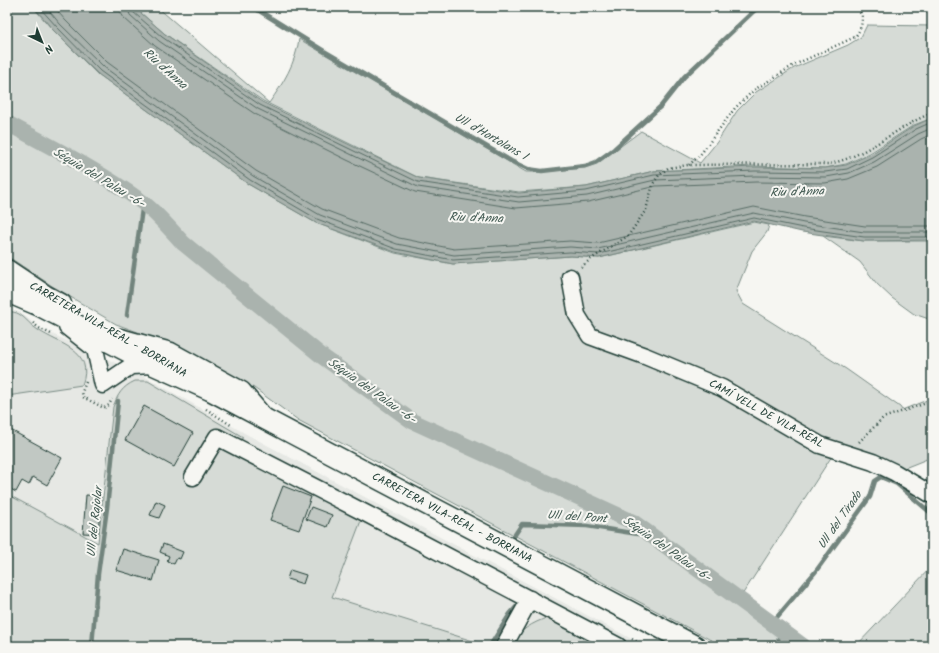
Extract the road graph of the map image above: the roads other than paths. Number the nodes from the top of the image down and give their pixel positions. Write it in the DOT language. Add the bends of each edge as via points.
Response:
graph roads {
  1 [pos="7,270"];
  2 [pos="570,277"];
  3 [pos="7,292"];
  4 [pos="34,313"];
  5 [pos="120,336"];
  6 [pos="154,366"];
  7 [pos="210,390"];
  8 [pos="267,420"];
  9 [pos="193,477"];
  10 [pos="932,495"];
  11 [pos="530,599"];
  12 [pos="504,646"];
  13 [pos="618,646"];
  14 [pos="695,646"];
  1 -- 5 [label="main road, CARRETERA VILA-REAL - BORRIANA" via="46,296"];
  2 -- 10 [label="street, CAMÍ VELL DE VILA-REAL" via="577,315 590,336 722,388 820,446 873,462"];
  3 -- 4 [label="main road, CARRETERA VILA-REAL - BORRIANA"];
  4 -- 6 [label="main road, CARRETERA VILA-REAL - BORRIANA"];
  4 -- 6 [label="street" via="95,349 103,385 131,366"];
  5 -- 7 [label="main road, CARRETERA VILA-REAL - BORRIANA"];
  5 -- 8 [label="street" via="171,351 242,390"];
  6 -- 7 [label="main road, CARRETERA VILA-REAL - BORRIANA"];
  7 -- 8 [label="main road, CARRETERA VILA-REAL - BORRIANA"];
  8 -- 14 [label="main road, CARRETERA VILA-REAL - BORRIANA"];
  9 -- 11 [label="street" via="217,437"];
  11 -- 12 [label="street"];
  11 -- 13 [label="street"];
}
